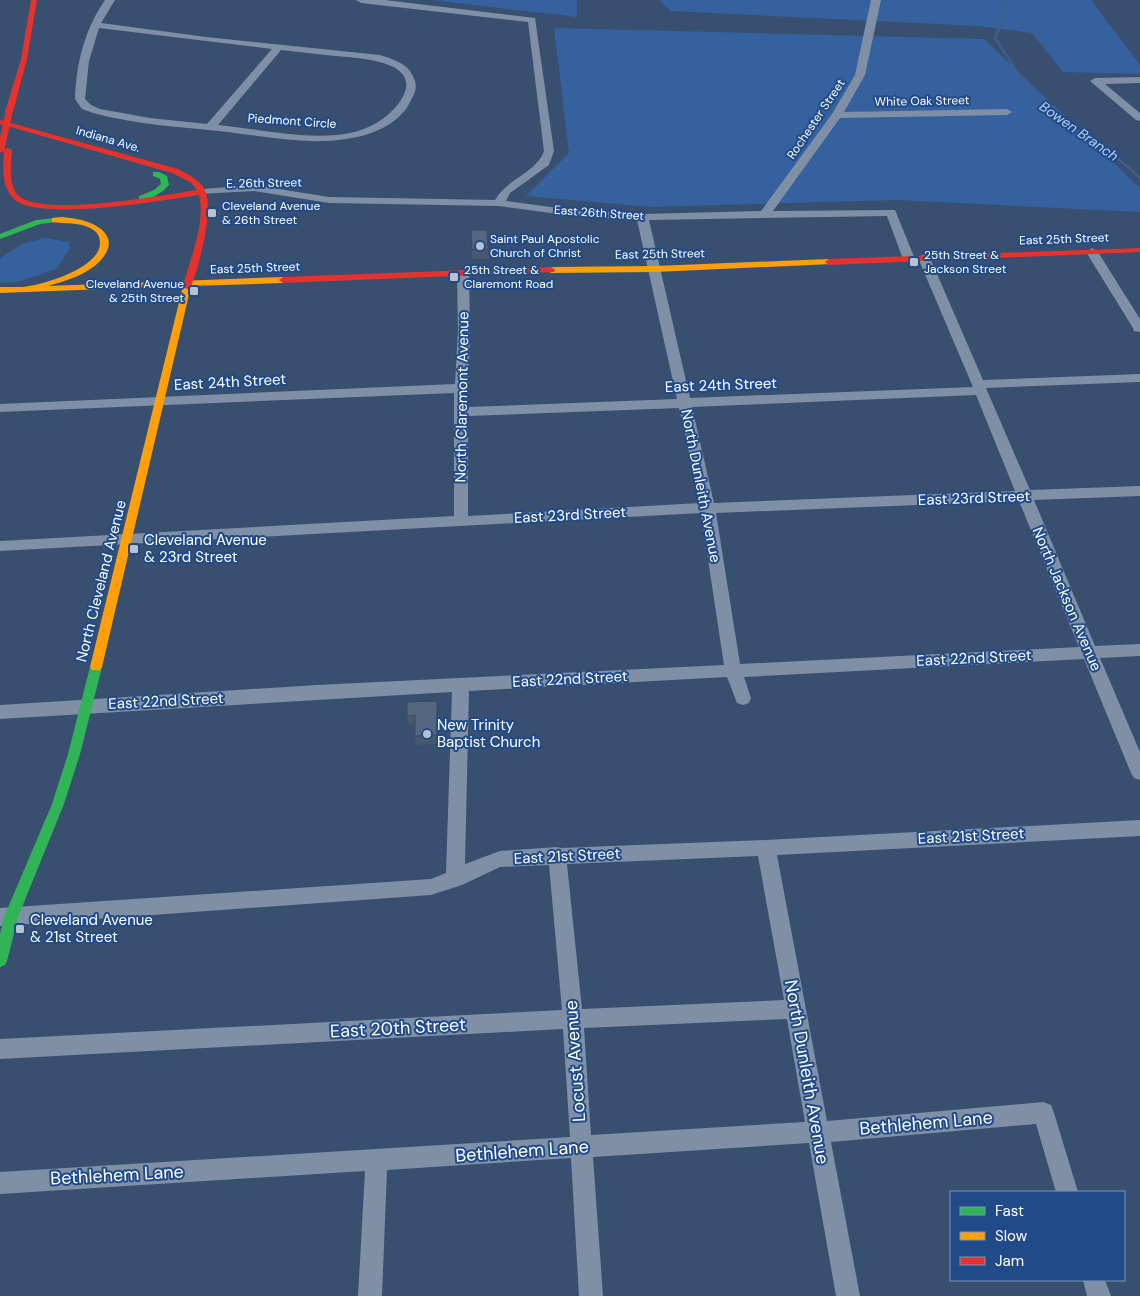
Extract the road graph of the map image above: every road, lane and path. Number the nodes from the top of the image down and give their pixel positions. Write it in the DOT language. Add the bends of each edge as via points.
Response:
graph roads {
  1 [pos="34,0"];
  2 [pos="110,0"];
  3 [pos="361,0"];
  4 [pos="876,0"];
  5 [pos="94,25"];
  6 [pos="279,47"];
  7 [pos="1140,80"];
  8 [pos="1094,81"];
  9 [pos="1007,112"];
  10 [pos="837,115"];
  11 [pos="1140,118"];
  12 [pos="0,122"];
  13 [pos="210,127"];
  14 [pos="0,130"];
  15 [pos="3,150"];
  16 [pos="156,174"];
  17 [pos="308,196"];
  18 [pos="138,199"];
  19 [pos="204,201"];
  20 [pos="499,203"];
  21 [pos="765,214"];
  22 [pos="642,217"];
  23 [pos="55,220"];
  24 [pos="0,237"];
  25 [pos="1140,250"];
  26 [pos="1092,252"];
  27 [pos="924,258"];
  28 [pos="908,259"];
  29 [pos="655,269"];
  30 [pos="463,274"];
  31 [pos="187,285"];
  32 [pos="0,290"];
  33 [pos="21,290"];
  34 [pos="1139,328"];
  35 [pos="1140,378"];
  36 [pos="980,387"];
  37 [pos="461,388"];
  38 [pos="158,401"];
  39 [pos="684,402"];
  40 [pos="0,408"];
  41 [pos="461,412"];
  42 [pos="1140,491"];
  43 [pos="1024,496"];
  44 [pos="708,508"];
  45 [pos="461,520"];
  46 [pos="128,540"];
  47 [pos="0,546"];
  48 [pos="1140,650"];
  49 [pos="1089,652"];
  50 [pos="733,670"];
  51 [pos="461,685"];
  52 [pos="743,698"];
  53 [pos="86,706"];
  54 [pos="0,712"];
  55 [pos="1140,773"];
  56 [pos="1140,828"];
  57 [pos="766,848"];
  58 [pos="557,855"];
  59 [pos="455,879"];
  60 [pos="6,917"];
  61 [pos="0,961"];
  62 [pos="795,1009"];
  63 [pos="573,1019"];
  64 [pos="0,1049"];
  65 [pos="818,1132"];
  66 [pos="581,1147"];
  67 [pos="376,1160"];
  68 [pos="0,1183"];
  69 [pos="1067,1191"];
  70 [pos="1094,1281"];
  71 [pos="370,1296"];
  72 [pos="591,1296"];
  73 [pos="848,1296"];
  74 [pos="1099,1296"];
  1 -- 15 [label="main road, bridge"];
  2 -- 5 [label="street, Piedmont Circle"];
  3 -- 20 [label="street" via="532,20 549,151 545,163 506,191"];
  4 -- 10 [label="street, Rochester Street" via="860,75"];
  5 -- 6 [label="street, Piedmont Circle"];
  5 -- 13 [label="street, Piedmont Circle" via="80,82 80,99 84,104 90,109 142,121"];
  6 -- 13 [label="street, Piedmont Circle"];
  6 -- 13 [label="street, Piedmont Circle" via="396,63 410,77 412,88 399,112 386,122 355,134 304,136"];
  7 -- 8 [label="street"];
  8 -- 11 [label="street"];
  9 -- 10 [label="street, White Oak Street"];
  10 -- 21 [label="street, Rochester Street"];
  12 -- 19 [label="main road, Indiana Ave." via="175,171 194,181"];
  14 -- 16 [label="main road, Indiana Ave."];
  15 -- 18 [label="main road" via="11,190 26,205 58,209"];
  16 -- 18 [label="main road" via="166,181 163,189"];
  16 -- 19 [label="main road, Indiana Ave." via="177,179"];
  17 -- 19 [label="street, E. 26th Street" via="242,195"];
  17 -- 20 [label="street, East 26th Street" via="352,201"];
  18 -- 19 [label="main road"];
  19 -- 23 [label="main road" via="189,206 158,206"];
  19 -- 31 [label="main road, North Cleveland Avenue"];
  20 -- 22 [label="street, East 26th Street" via="573,213"];
  21 -- 22 [label="street, East 26th Street"];
  21 -- 28 [label="street, East 26th Street" via="891,212"];
  22 -- 29 [label="street, North Dunleith Avenue"];
  23 -- 24 [label="main road" via="22,227"];
  23 -- 33 [label="main road" via="96,227 104,238 100,257 59,281"];
  25 -- 26 [label="main road, East 25th Street"];
  26 -- 27 [label="main road, East 25th Street"];
  26 -- 34 [label="street"];
  27 -- 28 [label="main road, East 25th Street"];
  27 -- 36 [label="street, North Jackson Avenue"];
  28 -- 29 [label="main road, East 25th Street"];
  29 -- 30 [label="main road, East 25th Street"];
  29 -- 39 [label="street, North Dunleith Avenue"];
  30 -- 31 [label="main road, East 25th Street"];
  30 -- 37 [label="street, North Claremont Avenue"];
  31 -- 33 [label="main road, East 25th Street"];
  31 -- 38 [label="main road, North Cleveland Avenue"];
  32 -- 33 [label="main road, East 25th Street"];
  35 -- 36 [label="street, East 24th Street"];
  36 -- 39 [label="street, East 24th Street"];
  36 -- 43 [label="street, North Jackson Avenue"];
  37 -- 38 [label="street, East 24th Street"];
  37 -- 41 [label="street, North Claremont Avenue"];
  38 -- 40 [label="street, East 24th Street"];
  38 -- 46 [label="main road, North Cleveland Avenue"];
  39 -- 41 [label="street, East 24th Street"];
  39 -- 44 [label="street, North Dunleith Avenue"];
  41 -- 45 [label="street, North Claremont Avenue"];
  42 -- 43 [label="street, East 23rd Street"];
  43 -- 44 [label="street, East 23rd Street"];
  43 -- 49 [label="street, North Jackson Avenue"];
  44 -- 45 [label="street, East 23rd Street"];
  44 -- 50 [label="street, North Dunleith Avenue"];
  45 -- 46 [label="street, East 23rd Street"];
  46 -- 47 [label="street, East 23rd Street"];
  46 -- 53 [label="main road, North Cleveland Avenue"];
  48 -- 49 [label="street, East 22nd Street"];
  49 -- 50 [label="street, East 22nd Street"];
  49 -- 55 [label="street, North Jackson Avenue"];
  50 -- 51 [label="street, East 22nd Street"];
  50 -- 52 [label="street, North Dunleith Avenue"];
  51 -- 53 [label="street, East 22nd Street"];
  51 -- 59 [label="street"];
  53 -- 54 [label="street, East 22nd Street"];
  53 -- 60 [label="main road, North Cleveland Avenue" via="58,804"];
  56 -- 57 [label="street, East 21st Street"];
  57 -- 58 [label="street, East 21st Street"];
  57 -- 62 [label="street, North Dunleith Avenue"];
  58 -- 59 [label="street, East 21st Street" via="500,859"];
  58 -- 63 [label="street, Locust Avenue"];
  59 -- 60 [label="street, East 21st Street" via="431,887"];
  60 -- 61 [label="main road, North Cleveland Avenue"];
  62 -- 63 [label="street, East 20th Street"];
  62 -- 65 [label="street, North Dunleith Avenue"];
  63 -- 64 [label="street, East 20th Street"];
  63 -- 66 [label="street, Locust Avenue"];
  65 -- 66 [label="street, Bethlehem Lane"];
  65 -- 69 [label="street, Bethlehem Lane" via="1043,1113"];
  65 -- 73 [label="street, North Dunleith Avenue"];
  66 -- 67 [label="street, Bethlehem Lane"];
  66 -- 72 [label="street, Locust Avenue"];
  67 -- 68 [label="street, Bethlehem Lane"];
  67 -- 71 [label="street"];
  70 -- 74 [label="street"];
}
